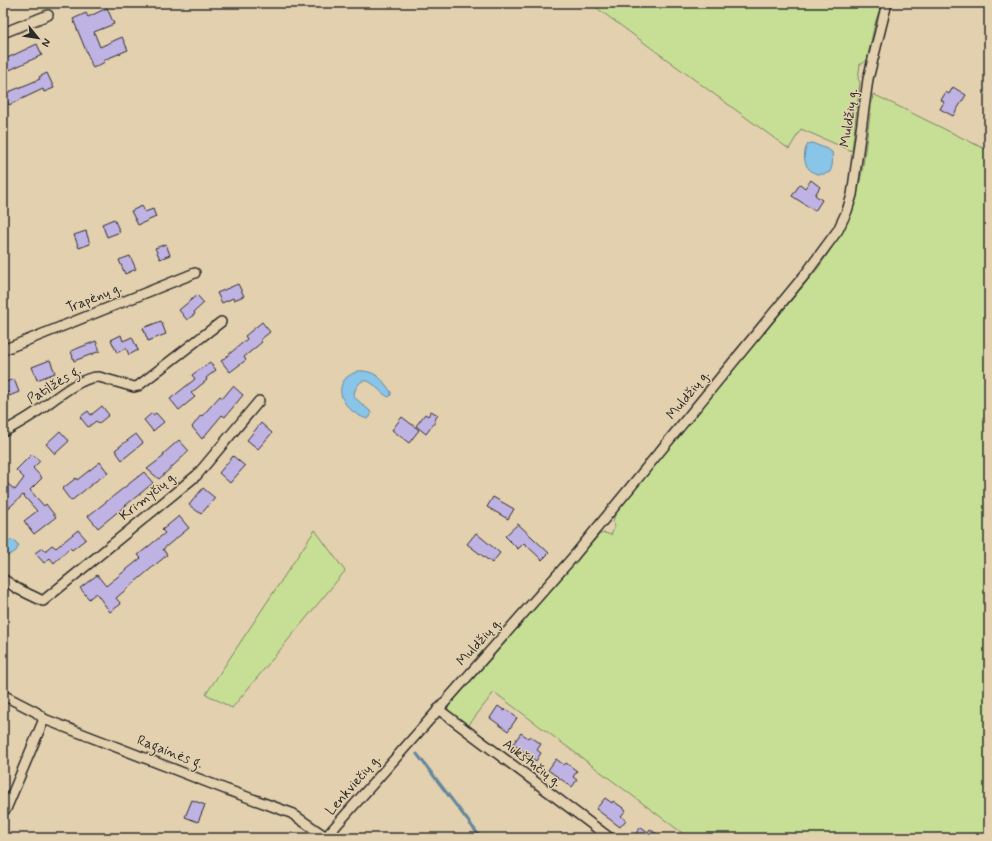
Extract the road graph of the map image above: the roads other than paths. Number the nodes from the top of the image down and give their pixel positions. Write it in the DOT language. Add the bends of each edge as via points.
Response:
graph roads {
  1 [pos="887,3"];
  2 [pos="48,14"];
  3 [pos="3,33"];
  4 [pos="195,273"];
  5 [pos="221,322"];
  6 [pos="3,350"];
  7 [pos="259,401"];
  8 [pos="3,432"];
  9 [pos="3,579"];
  10 [pos="3,695"];
  11 [pos="438,710"];
  12 [pos="44,719"];
  13 [pos="402,750"];
  14 [pos="6,809"];
  15 [pos="326,837"];
  16 [pos="610,838"];
  1 -- 11 [label="street, Muldžių g." via="868,79 852,195 838,230 807,272 592,534"];
  2 -- 3 [label="street"];
  4 -- 6 [label="street, Trapėnų g."];
  5 -- 8 [label="street, Patilžės g." via="138,386 93,377 59,395"];
  7 -- 9 [label="street, Krimyčių g." via="197,475 43,601"];
  10 -- 12 [label="street, Ragainės g."];
  11 -- 13 [label="street, Muldžių g."];
  11 -- 16 [label="street, Aukštučių g."];
  12 -- 14 [label="street"];
  12 -- 15 [label="street, Ragainės g." via="291,813"];
  13 -- 15 [label="street, Lenkviečių g."];
}
